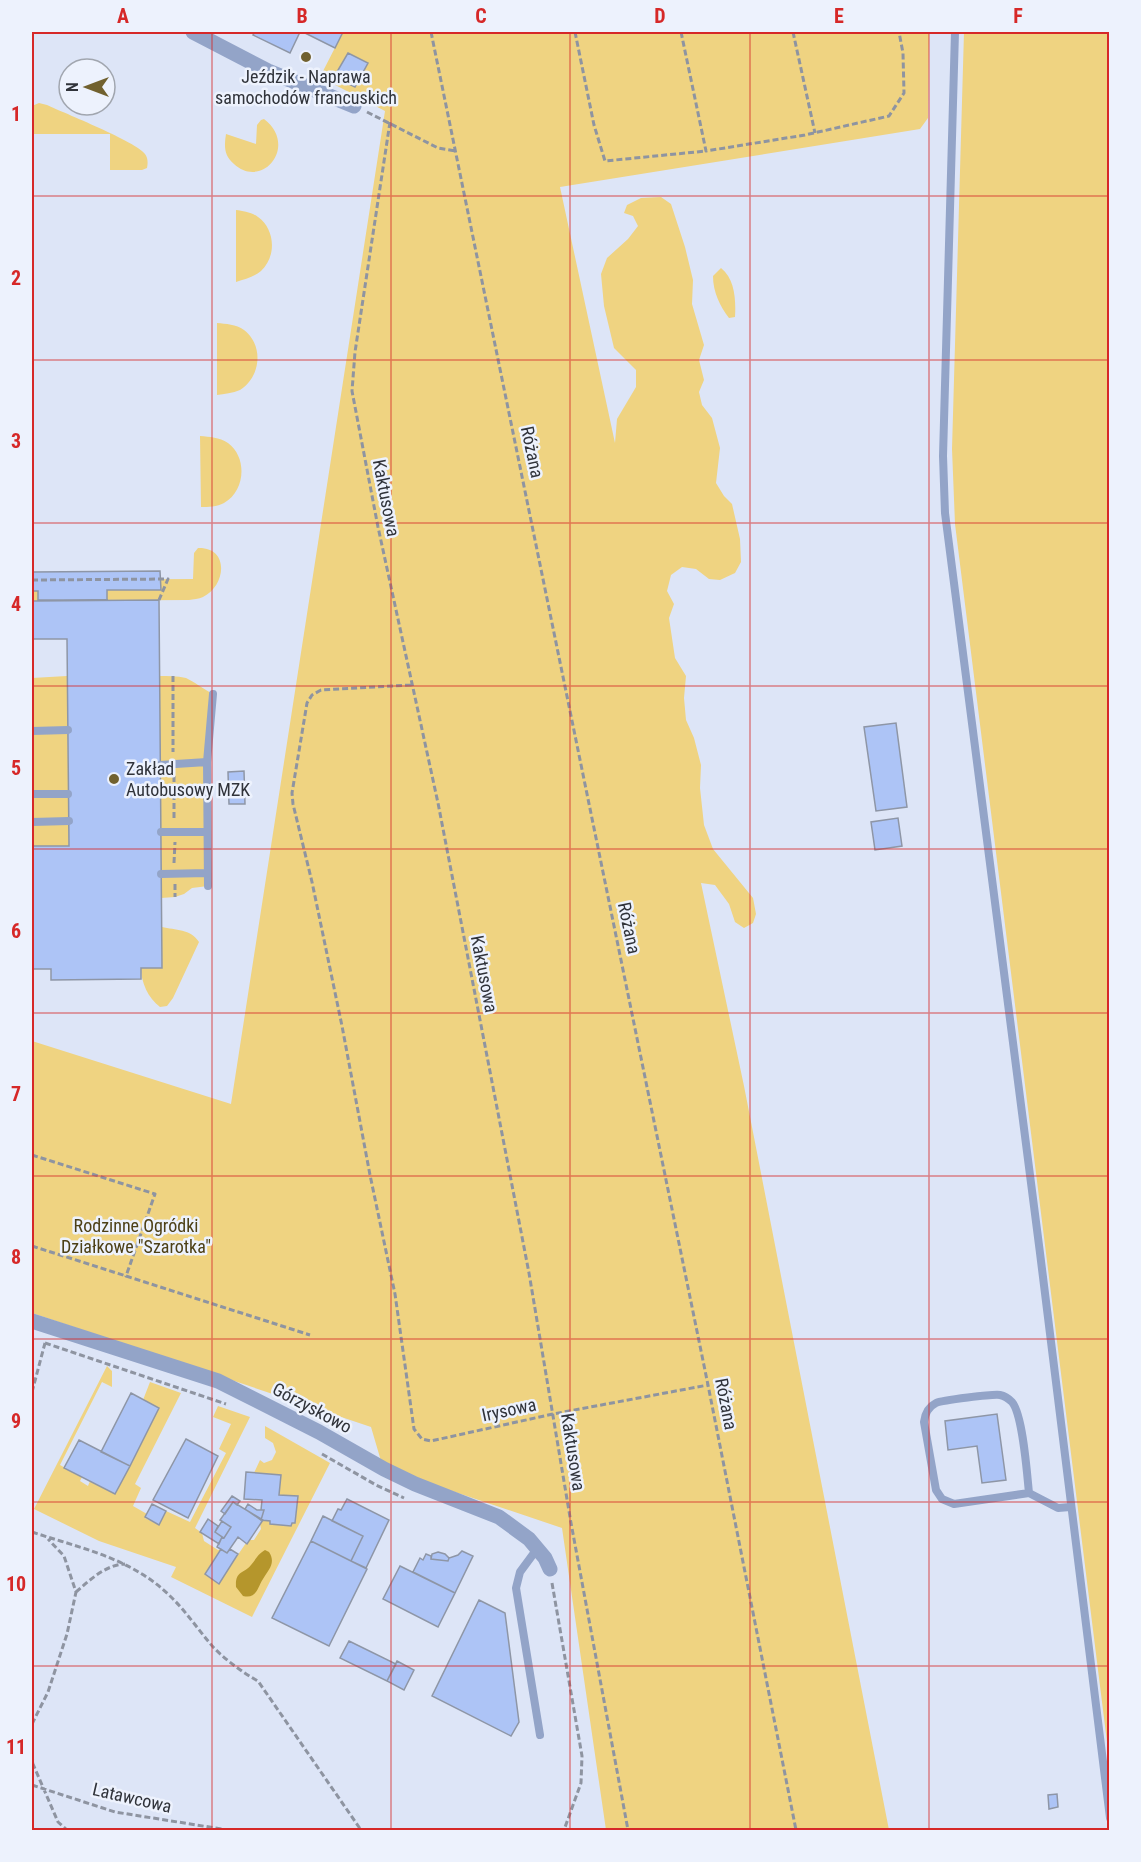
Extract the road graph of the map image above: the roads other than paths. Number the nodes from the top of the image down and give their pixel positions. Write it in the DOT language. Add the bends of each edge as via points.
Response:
graph roads {
  1 [pos="193,32"];
  2 [pos="955,32"];
  3 [pos="354,106"];
  4 [pos="213,694"];
  5 [pos="68,730"];
  6 [pos="32,731"];
  7 [pos="207,762"];
  8 [pos="160,765"];
  9 [pos="32,794"];
  10 [pos="68,794"];
  11 [pos="69,821"];
  12 [pos="32,822"];
  13 [pos="161,832"];
  14 [pos="207,832"];
  15 [pos="207,873"];
  16 [pos="161,874"];
  17 [pos="208,886"];
  18 [pos="32,1321"];
  19 [pos="1029,1494"];
  20 [pos="1070,1507"];
  21 [pos="537,1549"];
  22 [pos="550,1569"];
  23 [pos="540,1735"];
  24 [pos="1110,1818"];
  1 -- 3 [label="street" via="268,71"];
  2 -- 20 [label="lane" via="943,456 945,513"];
  4 -- 7 [label="lane"];
  5 -- 6 [label="lane"];
  7 -- 8 [label="lane"];
  7 -- 14 [label="lane"];
  9 -- 10 [label="lane"];
  11 -- 12 [label="lane"];
  13 -- 14 [label="lane"];
  14 -- 15 [label="lane"];
  15 -- 16 [label="lane"];
  15 -- 17 [label="lane"];
  18 -- 21 [label="street, Górzyskowo" via="218,1381 415,1484 499,1516"];
  19 -- 19 [label="lane" via="954,1504 942,1499 936,1490 924,1422 929,1409 939,1401 996,1395 1008,1399 1019,1415"];
  19 -- 20 [label="lane" via="1058,1509"];
  20 -- 24 [label="lane"];
  21 -- 22 [label="street, Górzyskowo"];
  21 -- 23 [label="lane" via="520,1572 516,1588"];
}
